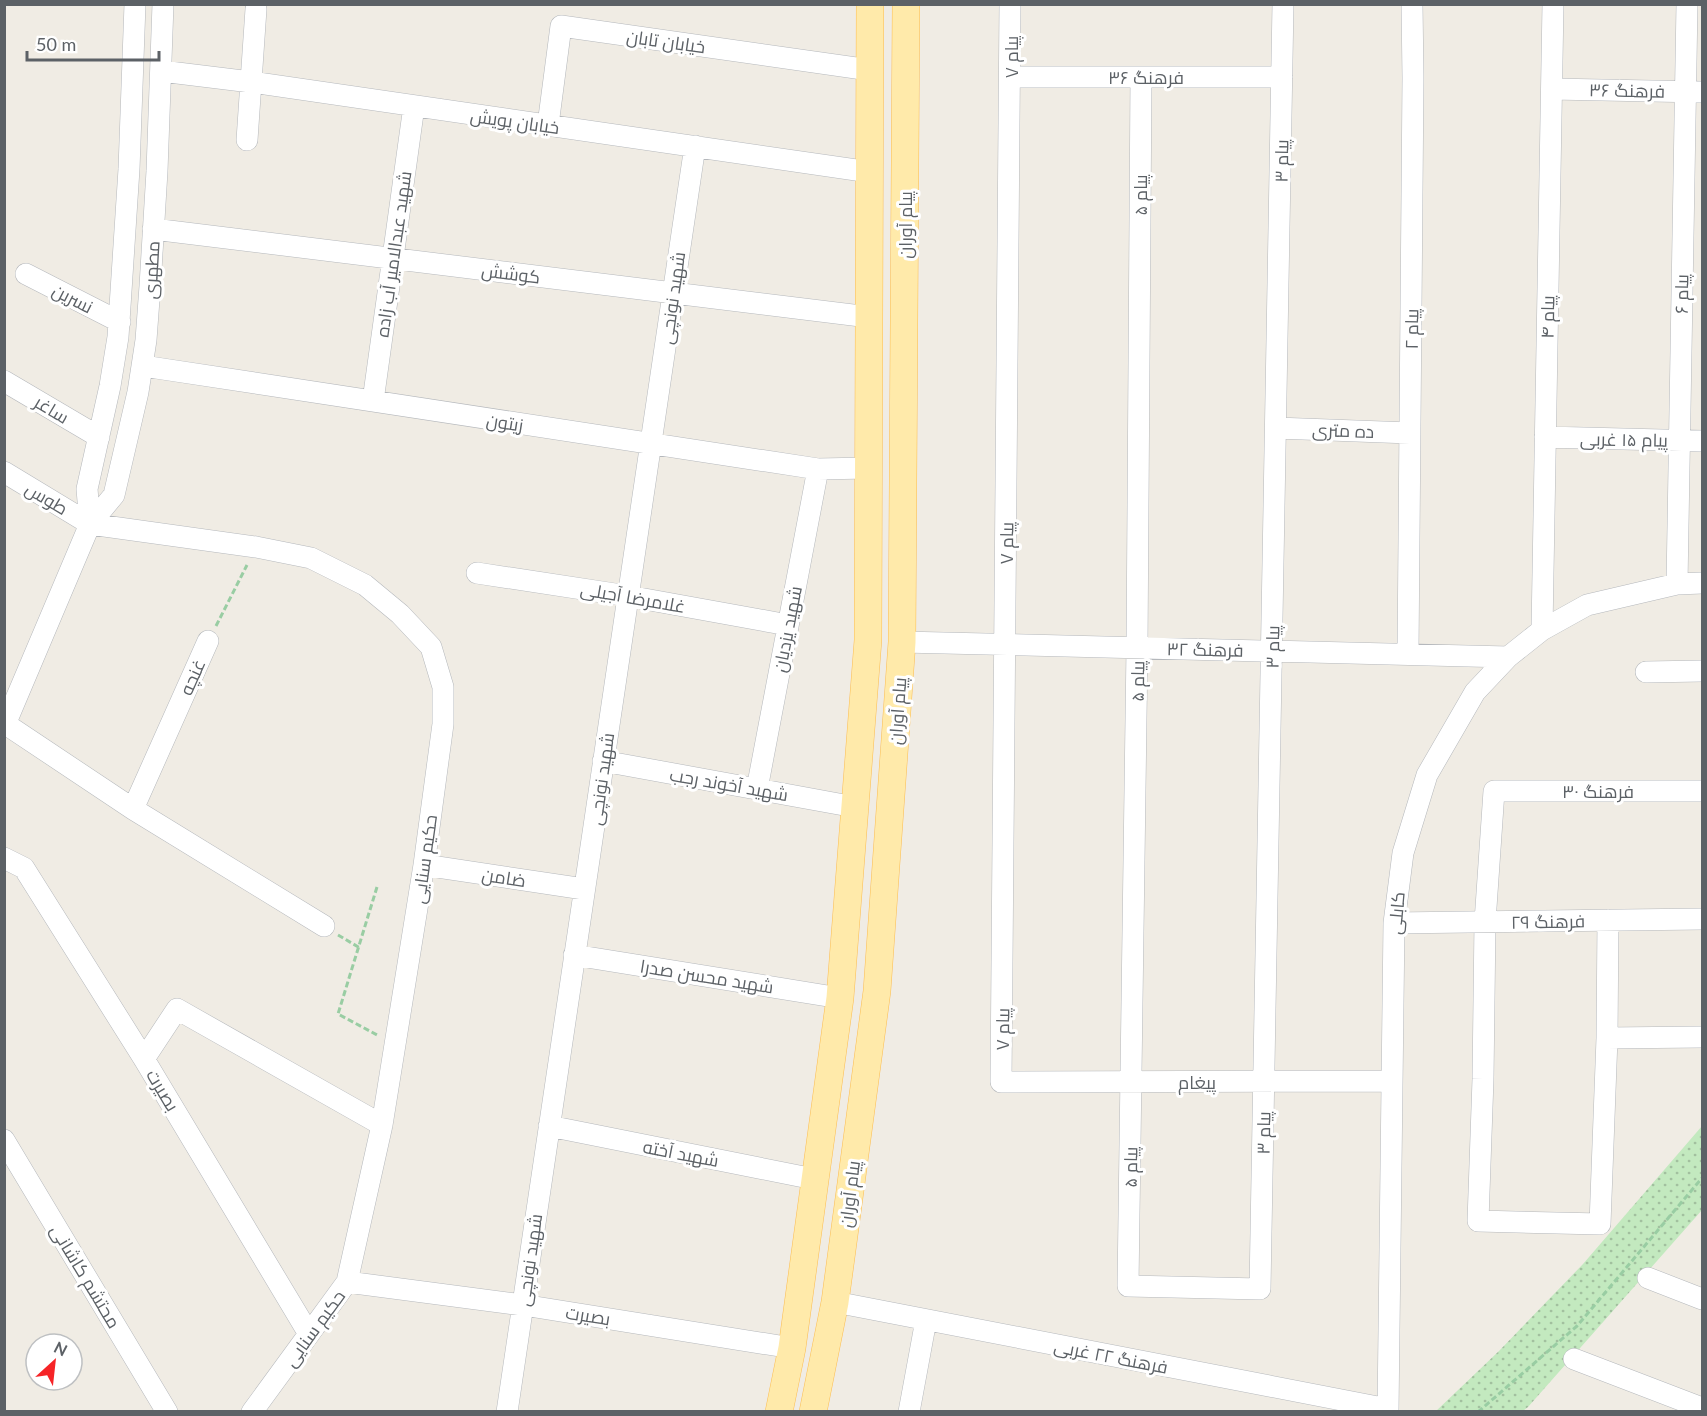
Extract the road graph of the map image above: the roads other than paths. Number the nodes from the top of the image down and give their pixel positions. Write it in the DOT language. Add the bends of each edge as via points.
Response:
graph roads {
  1 [pos="135,4"];
  2 [pos="163,4"];
  3 [pos="870,4"];
  4 [pos="906,4"];
  5 [pos="1011,4"];
  6 [pos="1283,4"];
  7 [pos="1412,4"];
  8 [pos="1553,4"];
  9 [pos="1687,4"];
  10 [pos="256,9"];
  11 [pos="870,70"];
  12 [pos="160,71"];
  13 [pos="1011,77"];
  14 [pos="1141,77"];
  15 [pos="1282,77"];
  16 [pos="252,82"];
  17 [pos="1552,89"];
  18 [pos="1694,92"];
  19 [pos="414,106"];
  20 [pos="548,125"];
  21 [pos="247,140"];
  22 [pos="695,147"];
  23 [pos="870,172"];
  24 [pos="153,229"];
  25 [pos="393,258"];
  26 [pos="27,274"];
  27 [pos="673,293"];
  28 [pos="869,317"];
  29 [pos="120,322"];
  30 [pos="142,366"];
  31 [pos="4,381"];
  32 [pos="373,402"];
  33 [pos="1276,428"];
  34 [pos="1410,433"];
  35 [pos="99,437"];
  36 [pos="1545,438"];
  37 [pos="1678,440"];
  38 [pos="1702,441"];
  39 [pos="650,444"];
  40 [pos="868,468"];
  41 [pos="818,469"];
  42 [pos="4,472"];
  43 [pos="90,524"];
  44 [pos="477,573"];
  45 [pos="1702,583"];
  46 [pos="1677,584"];
  47 [pos="628,596"];
  48 [pos="788,625"];
  49 [pos="1542,630"];
  50 [pos="208,641"];
  51 [pos="902,642"];
  52 [pos="1005,644"];
  53 [pos="1137,648"];
  54 [pos="1272,651"];
  55 [pos="1408,654"];
  56 [pos="1508,657"];
  57 [pos="1702,671"];
  58 [pos="1646,672"];
  59 [pos="5,724"];
  60 [pos="603,761"];
  61 [pos="757,789"];
  62 [pos="1702,791"];
  63 [pos="855,807"];
  64 [pos="133,809"];
  65 [pos="4,858"];
  66 [pos="424,865"];
  67 [pos="584,889"];
  68 [pos="1702,919"];
  69 [pos="1608,920"];
  70 [pos="1485,922"];
  71 [pos="1394,923"];
  72 [pos="324,926"];
  73 [pos="574,955"];
  74 [pos="840,998"];
  75 [pos="1702,1037"];
  76 [pos="1607,1038"];
  77 [pos="144,1059"];
  78 [pos="1264,1081"];
  79 [pos="1392,1081"];
  80 [pos="828,1082"];
  81 [pos="1001,1082"];
  82 [pos="1131,1082"];
  83 [pos="863,1087"];
  84 [pos="382,1125"];
  85 [pos="549,1126"];
  86 [pos="8,1154"];
  87 [pos="814,1179"];
  88 [pos="1648,1278"];
  89 [pos="347,1281"];
  90 [pos="1128,1286"];
  91 [pos="1702,1299"];
  92 [pos="835,1302"];
  93 [pos="523,1305"];
  94 [pos="926,1320"];
  95 [pos="309,1334"];
  96 [pos="792,1348"];
  97 [pos="1574,1359"];
  98 [pos="1702,1408"];
  99 [pos="1388,1410"];
  100 [pos="167,1412"];
  101 [pos="252,1412"];
  102 [pos="507,1412"];
  103 [pos="779,1412"];
  104 [pos="813,1412"];
  105 [pos="909,1412"];
  1 -- 29 [label="street, مطهری"];
  2 -- 12 [label="street, مطهری"];
  3 -- 11 [label="main road, پیام آوران"];
  4 -- 51 [label="main road, پیام آوران"];
  5 -- 13 [label="street, پیام ۷"];
  6 -- 15 [label="street, پیام ۳"];
  7 -- 34 [label="street, پیام ۲"];
  8 -- 17 [label="street, پیام ۴"];
  9 -- 18 [label="street, پیام ۶"];
  10 -- 16 [label="street"];
  11 -- 20 [label="street, خیابان تابان" via="561,27"];
  11 -- 23 [label="main road, پیام آوران"];
  12 -- 16 [label="street, خیابان پویش"];
  12 -- 24 [label="street, مطهری"];
  13 -- 14 [label="street, فرهنگ ۳۶"];
  13 -- 52 [label="street, پیام ۷"];
  14 -- 15 [label="street, فرهنگ ۳۶"];
  14 -- 53 [label="street, پیام ۵"];
  15 -- 33 [label="street, پیام ۳"];
  16 -- 19 [label="street, خیابان پویش"];
  16 -- 21 [label="street"];
  17 -- 18 [label="street, فرهنگ ۳۶"];
  17 -- 36 [label="street, پیام ۴"];
  18 -- 37 [label="street, پیام ۶"];
  19 -- 20 [label="street, خیابان پویش"];
  19 -- 25 [label="street, شهید عبدالامیر آب زاده"];
  20 -- 22 [label="street, خیابان پویش"];
  22 -- 23 [label="street, خیابان پویش"];
  22 -- 27 [label="street, شهید نونچی"];
  23 -- 28 [label="main road, پیام آوران"];
  24 -- 25 [label="street, کوشش"];
  24 -- 30 [label="street, مطهری"];
  25 -- 27 [label="street, کوشش"];
  25 -- 32 [label="street, شهید عبدالامیر آب زاده"];
  26 -- 29 [label="street, نسرین"];
  27 -- 28 [label="street, کوشش"];
  27 -- 39 [label="street, شهید نونچی"];
  28 -- 40 [label="main road, پیام آوران"];
  29 -- 35 [label="street, مطهری"];
  30 -- 32 [label="street, زیتون"];
  30 -- 43 [label="street, مطهری" via="114,495"];
  31 -- 35 [label="street, ساغر"];
  32 -- 39 [label="street, زیتون"];
  33 -- 34 [label="street, ده متری"];
  33 -- 54 [label="street, پیام ۳"];
  34 -- 55 [label="street, پیام ۲"];
  35 -- 43 [label="street, مطهری" via="87,489"];
  36 -- 37 [label="street, پیام ۱۵ غربی"];
  36 -- 49 [label="street, پیام ۴"];
  37 -- 38 [label="street, پیام ۱۵ غربی"];
  37 -- 46 [label="street, پیام ۶"];
  39 -- 41 [label="street, زیتون"];
  39 -- 47 [label="street, شهید نونچی"];
  40 -- 41 [label="street, زیتون"];
  40 -- 63 [label="main road, پیام آوران" via="868,640"];
  41 -- 48 [label="street, شهید یزدیان"];
  42 -- 43 [label="street, طوس"];
  43 -- 59 [label="street, مطهری"];
  43 -- 66 [label="street, حکیم سنایی" via="311,558 365,585 400,614 431,647 443,687 443,724"];
  44 -- 47 [label="street, غلامرضا آجیلی"];
  45 -- 46 [label="street, کابلی"];
  46 -- 49 [label="street, کابلی" via="1587,605"];
  47 -- 48 [label="street, غلامرضا آجیلی"];
  47 -- 60 [label="street, شهید نونچی"];
  48 -- 61 [label="street, شهید یزدیان"];
  49 -- 56 [label="street, کابلی"];
  50 -- 64 [label="street, غنچه"];
  51 -- 52 [label="street, فرهنگ ۳۲"];
  51 -- 83 [label="main road, پیام آوران" via="877,991"];
  52 -- 53 [label="street, فرهنگ ۳۲"];
  52 -- 81 [label="street, پیام ۷"];
  53 -- 54 [label="street, فرهنگ ۳۲"];
  53 -- 82 [label="street, پیام ۵"];
  54 -- 55 [label="street, فرهنگ ۳۲"];
  54 -- 78 [label="street, پیام ۳"];
  55 -- 56 [label="street, فرهنگ ۳۲"];
  56 -- 71 [label="street, کابلی" via="1475,692 1427,775 1402,853"];
  57 -- 58 [label="street"];
  59 -- 64 [label="street"];
  60 -- 61 [label="street, شهید آخوند رجب"];
  60 -- 67 [label="street, شهید نونچی"];
  61 -- 63 [label="street, شهید آخوند رجب"];
  62 -- 70 [label="street, فرهنگ ۳۰" via="1494,790"];
  63 -- 74 [label="main road, پیام آوران"];
  64 -- 72 [label="street"];
  65 -- 77 [label="street, بصیرت" via="24,868"];
  66 -- 67 [label="street, ضامن"];
  66 -- 84 [label="street, حکیم سنایی"];
  67 -- 73 [label="street, شهید نونچی"];
  68 -- 69 [label="street, فرهنگ ۲۹"];
  69 -- 70 [label="street, فرهنگ ۲۹"];
  69 -- 76 [label="street"];
  70 -- 71 [label="street, فرهنگ ۲۹"];
  70 -- 76 [label="street" via="1478,1221 1600,1224"];
  71 -- 79 [label="street, کابلی"];
  73 -- 74 [label="street, شهید محسن صدرا"];
  73 -- 85 [label="street, شهید نونچی"];
  74 -- 80 [label="main road, پیام آوران"];
  75 -- 76 [label="street"];
  77 -- 84 [label="street" via="177,1009"];
  77 -- 95 [label="street, بصیرت"];
  78 -- 79 [label="street, پیغام"];
  78 -- 82 [label="street, پیغام"];
  78 -- 90 [label="street, پیام ۳" via="1260,1289"];
  79 -- 99 [label="street, کابلی"];
  80 -- 83 [label="main road"];
  80 -- 87 [label="main road, پیام آوران"];
  81 -- 82 [label="street, پیغام"];
  82 -- 90 [label="street, پیام ۵"];
  83 -- 92 [label="main road, پیام آوران"];
  84 -- 89 [label="street, حکیم سنایی"];
  85 -- 87 [label="street, شهید آخته"];
  85 -- 93 [label="street, شهید نونچی"];
  86 -- 100 [label="street, محتشم کاشانی"];
  87 -- 96 [label="main road, پیام آوران"];
  88 -- 91 [label="street"];
  89 -- 93 [label="street, بصیرت"];
  89 -- 95 [label="street, حکیم سنایی"];
  92 -- 94 [label="street, فرهنگ ۲۲ غربی"];
  92 -- 104 [label="main road, پیام آوران"];
  93 -- 96 [label="street, بصیرت"];
  93 -- 102 [label="street, شهید نونچی"];
  94 -- 99 [label="street, فرهنگ ۲۲ غربی"];
  94 -- 105 [label="street"];
  95 -- 101 [label="street, حکیم سنایی"];
  96 -- 103 [label="main road, پیام آوران"];
  97 -- 98 [label="street"];
}
